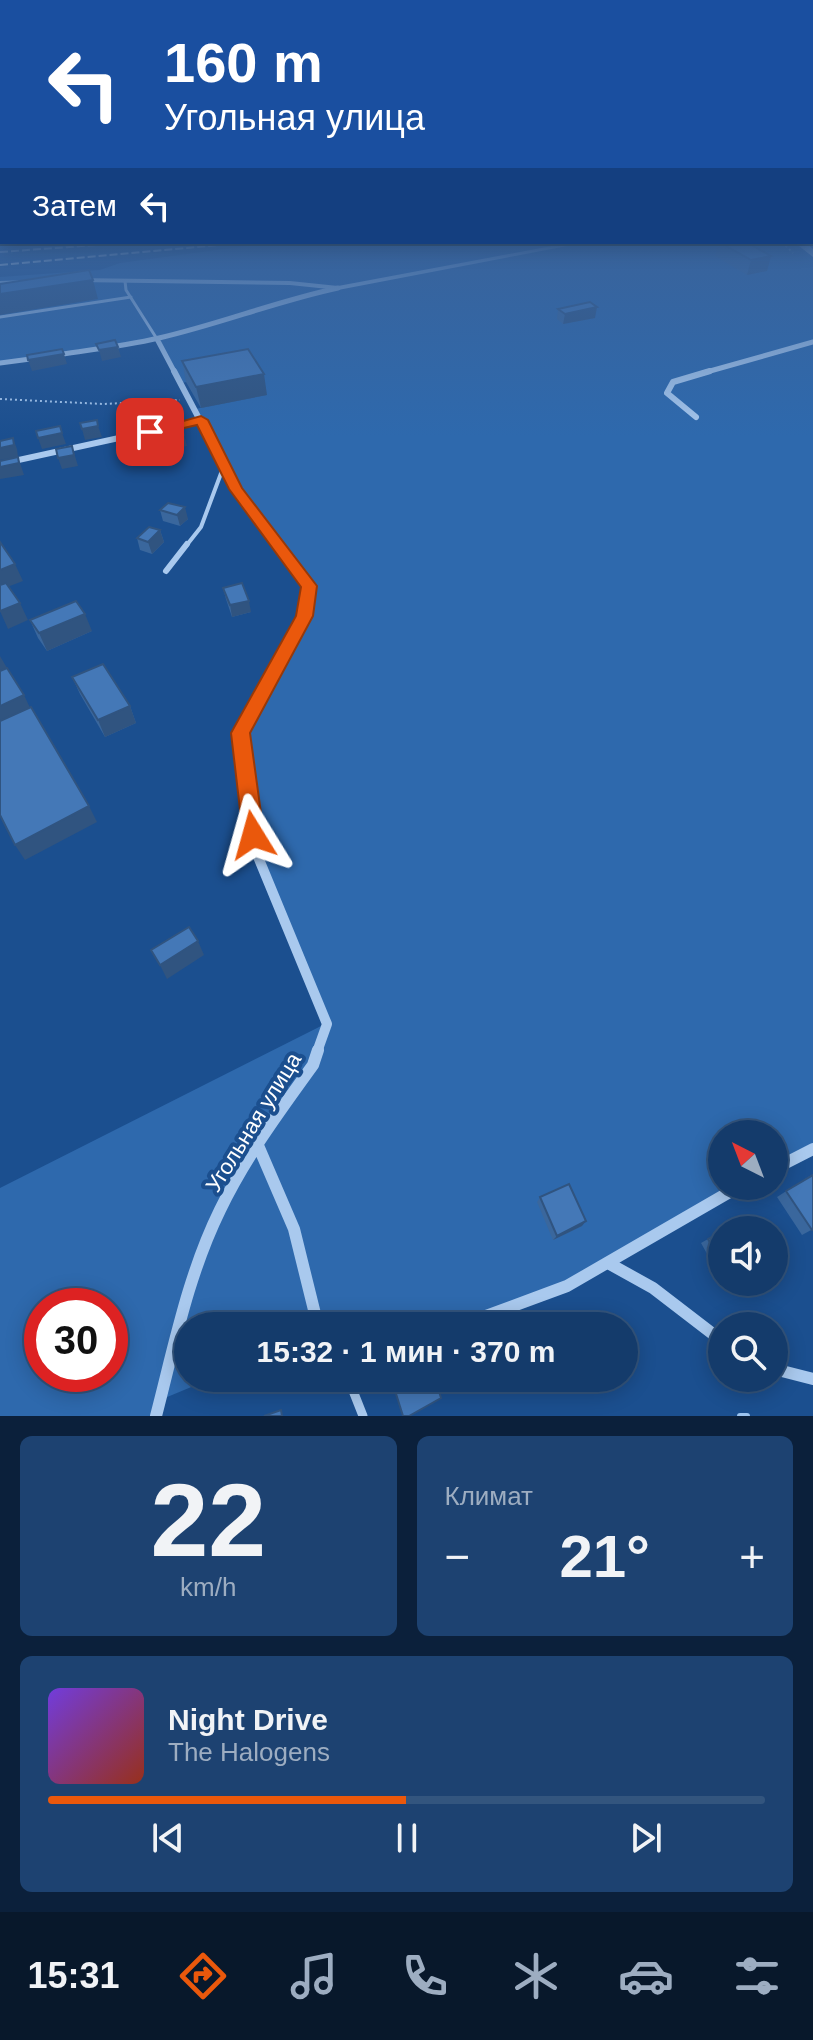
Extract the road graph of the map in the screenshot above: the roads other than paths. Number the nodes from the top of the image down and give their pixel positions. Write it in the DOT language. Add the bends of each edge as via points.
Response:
graph roads {
  1 [pos="85,304"];
  2 [pos="135,304"];
  3 [pos="269,304"];
  4 [pos="0,317"];
  5 [pos="157,339"];
  6 [pos="813,342"];
  7 [pos="0,363"];
  8 [pos="696,417"];
  9 [pos="201,420"];
  10 [pos="0,464"];
  11 [pos="223,468"];
  12 [pos="166,571"];
  13 [pos="257,1143"];
  14 [pos="813,1149"];
  15 [pos="788,1162"];
  16 [pos="713,1200"];
  17 [pos="608,1263"];
  18 [pos="315,1312"];
  19 [pos="500,1312"];
  20 [pos="708,1330"];
  21 [pos="788,1373"];
  22 [pos="813,1379"];
  23 [pos="354,1392"];
  24 [pos="156,1416"];
  25 [pos="363,1416"];
  1 -- 4 [label="lane"];
  2 -- 5 [label="lane"];
  3 -- 5 [label="street"];
  5 -- 7 [label="street"];
  5 -- 9 [label="street, Угольная улица"];
  6 -- 8 [label="street" via="673,382 667,393"];
  9 -- 10 [label="street"];
  9 -- 11 [label="street, Угольная улица"];
  11 -- 12 [label="lane" via="201,527"];
  11 -- 13 [label="street, Угольная улица" via="309,586 305,616 241,733 256,852 327,1024 313,1065"];
  13 -- 18 [label="street" via="294,1229"];
  13 -- 24 [label="street, Угольная улица" via="219,1211 187,1294"];
  14 -- 15 [label="street"];
  16 -- 17 [label="street"];
  17 -- 19 [label="street" via="542,1298"];
  17 -- 20 [label="street" via="632,1274"];
  21 -- 22 [label="street"];
  23 -- 25 [label="lane"];
}
